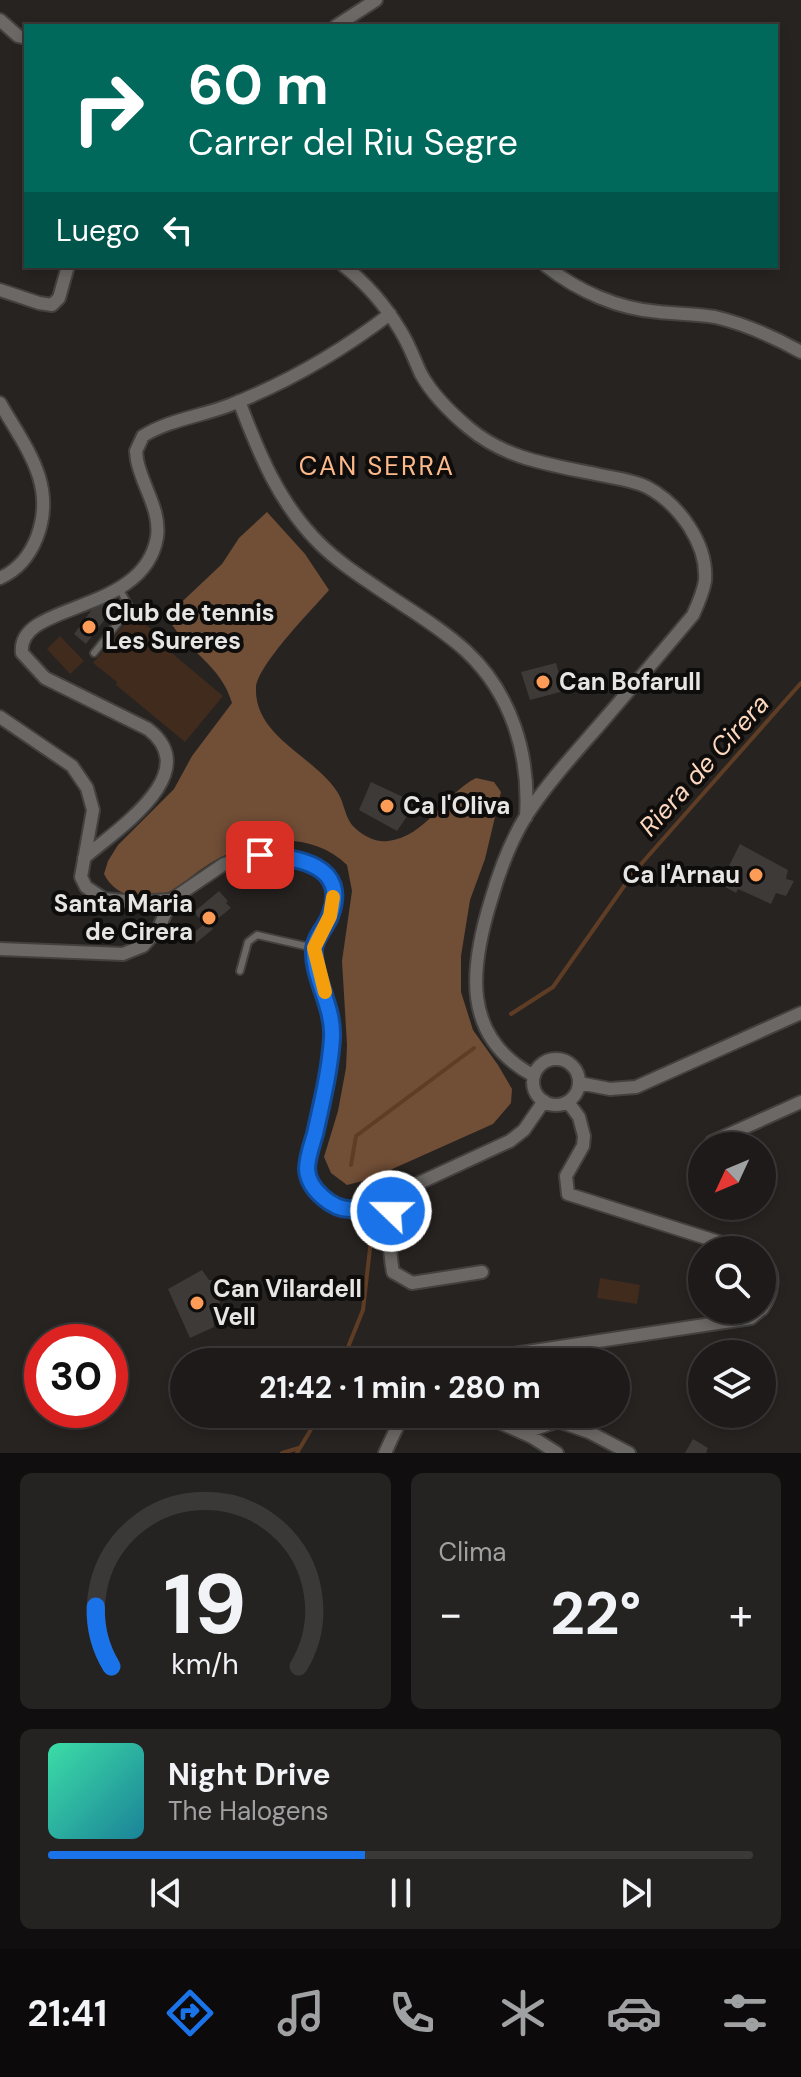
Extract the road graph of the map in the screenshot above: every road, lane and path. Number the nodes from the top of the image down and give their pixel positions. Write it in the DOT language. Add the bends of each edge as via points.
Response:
graph roads {
  1 [pos="376,0"];
  2 [pos="0,20"];
  3 [pos="339,24"];
  4 [pos="24,38"];
  5 [pos="67,268"];
  6 [pos="346,268"];
  7 [pos="549,268"];
  8 [pos="0,290"];
  9 [pos="390,314"];
  10 [pos="801,352"];
  11 [pos="239,401"];
  12 [pos="0,403"];
  13 [pos="0,578"];
  14 [pos="120,590"];
  15 [pos="94,653"];
  16 [pos="0,717"];
  17 [pos="526,817"];
  18 [pos="84,858"];
  19 [pos="171,900"];
  20 [pos="314,948"];
  21 [pos="0,949"];
  22 [pos="240,971"];
  23 [pos="801,1013"];
  24 [pos="534,1076"];
  25 [pos="579,1083"];
  26 [pos="544,1101"];
  27 [pos="568,1102"];
  28 [pos="801,1102"];
  29 [pos="734,1132"];
  30 [pos="393,1195"];
  31 [pos="700,1236"];
  32 [pos="482,1272"];
  33 [pos="711,1324"];
  34 [pos="553,1348"];
  35 [pos="397,1428"];
  36 [pos="512,1428"];
  37 [pos="523,1433"];
  38 [pos="385,1453"];
  39 [pos="557,1453"];
  40 [pos="629,1453"];
  1 -- 3 [label="street"];
  2 -- 4 [label="street"];
  5 -- 8 [label="street" via="52,305"];
  6 -- 9 [label="street"];
  7 -- 10 [label="street" via="609,301 731,321"];
  9 -- 11 [label="street" via="308,370"];
  9 -- 17 [label="street" via="433,392 470,429 532,461 645,486 681,516 703,556 704,583 693,615"];
  11 -- 14 [label="street" via="151,431 138,443 140,475 157,519 157,536 148,562"];
  11 -- 17 [label="street" via="269,476 305,528 332,555 465,650 492,681 510,711 519,742"];
  12 -- 13 [label="street" via="39,474 44,498 42,523 29,555"];
  14 -- 15 [label="lane" via="130,608"];
  14 -- 18 [label="street" via="36,624 21,645 25,659 45,678 148,729 166,748 167,770 155,793"];
  16 -- 18 [label="street" via="81,776 93,810"];
  17 -- 24 [label="street" via="485,917 475,991 492,1040 509,1060"];
  18 -- 19 [label="street" via="81,877 104,899"];
  19 -- 20 [label="street" via="224,864 260,855 306,861 324,870 334,892 330,916"];
  19 -- 21 [label="street" via="159,928 143,946 123,954"];
  20 -- 22 [label="lane" via="257,935 248,942"];
  20 -- 30 [label="street" via="332,1017 332,1038 307,1168 311,1186 326,1201 351,1210"];
  23 -- 25 [label="street" via="636,1087"];
  24 -- 25 [label="street" via="544,1062 561,1059 576,1070"];
  24 -- 26 [label="street" via="535,1091"];
  25 -- 27 [label="street"];
  26 -- 27 [label="street"];
  26 -- 30 [label="street" via="510,1141"];
  27 -- 31 [label="street" via="584,1136 566,1176 568,1194"];
  28 -- 29 [label="street"];
  30 -- 32 [label="street" via="393,1272 412,1283"];
  33 -- 34 [label="street"];
  35 -- 38 [label="street"];
  36 -- 37 [label="street"];
  37 -- 39 [label="street"];
  37 -- 40 [label="street" via="558,1421"];
}
